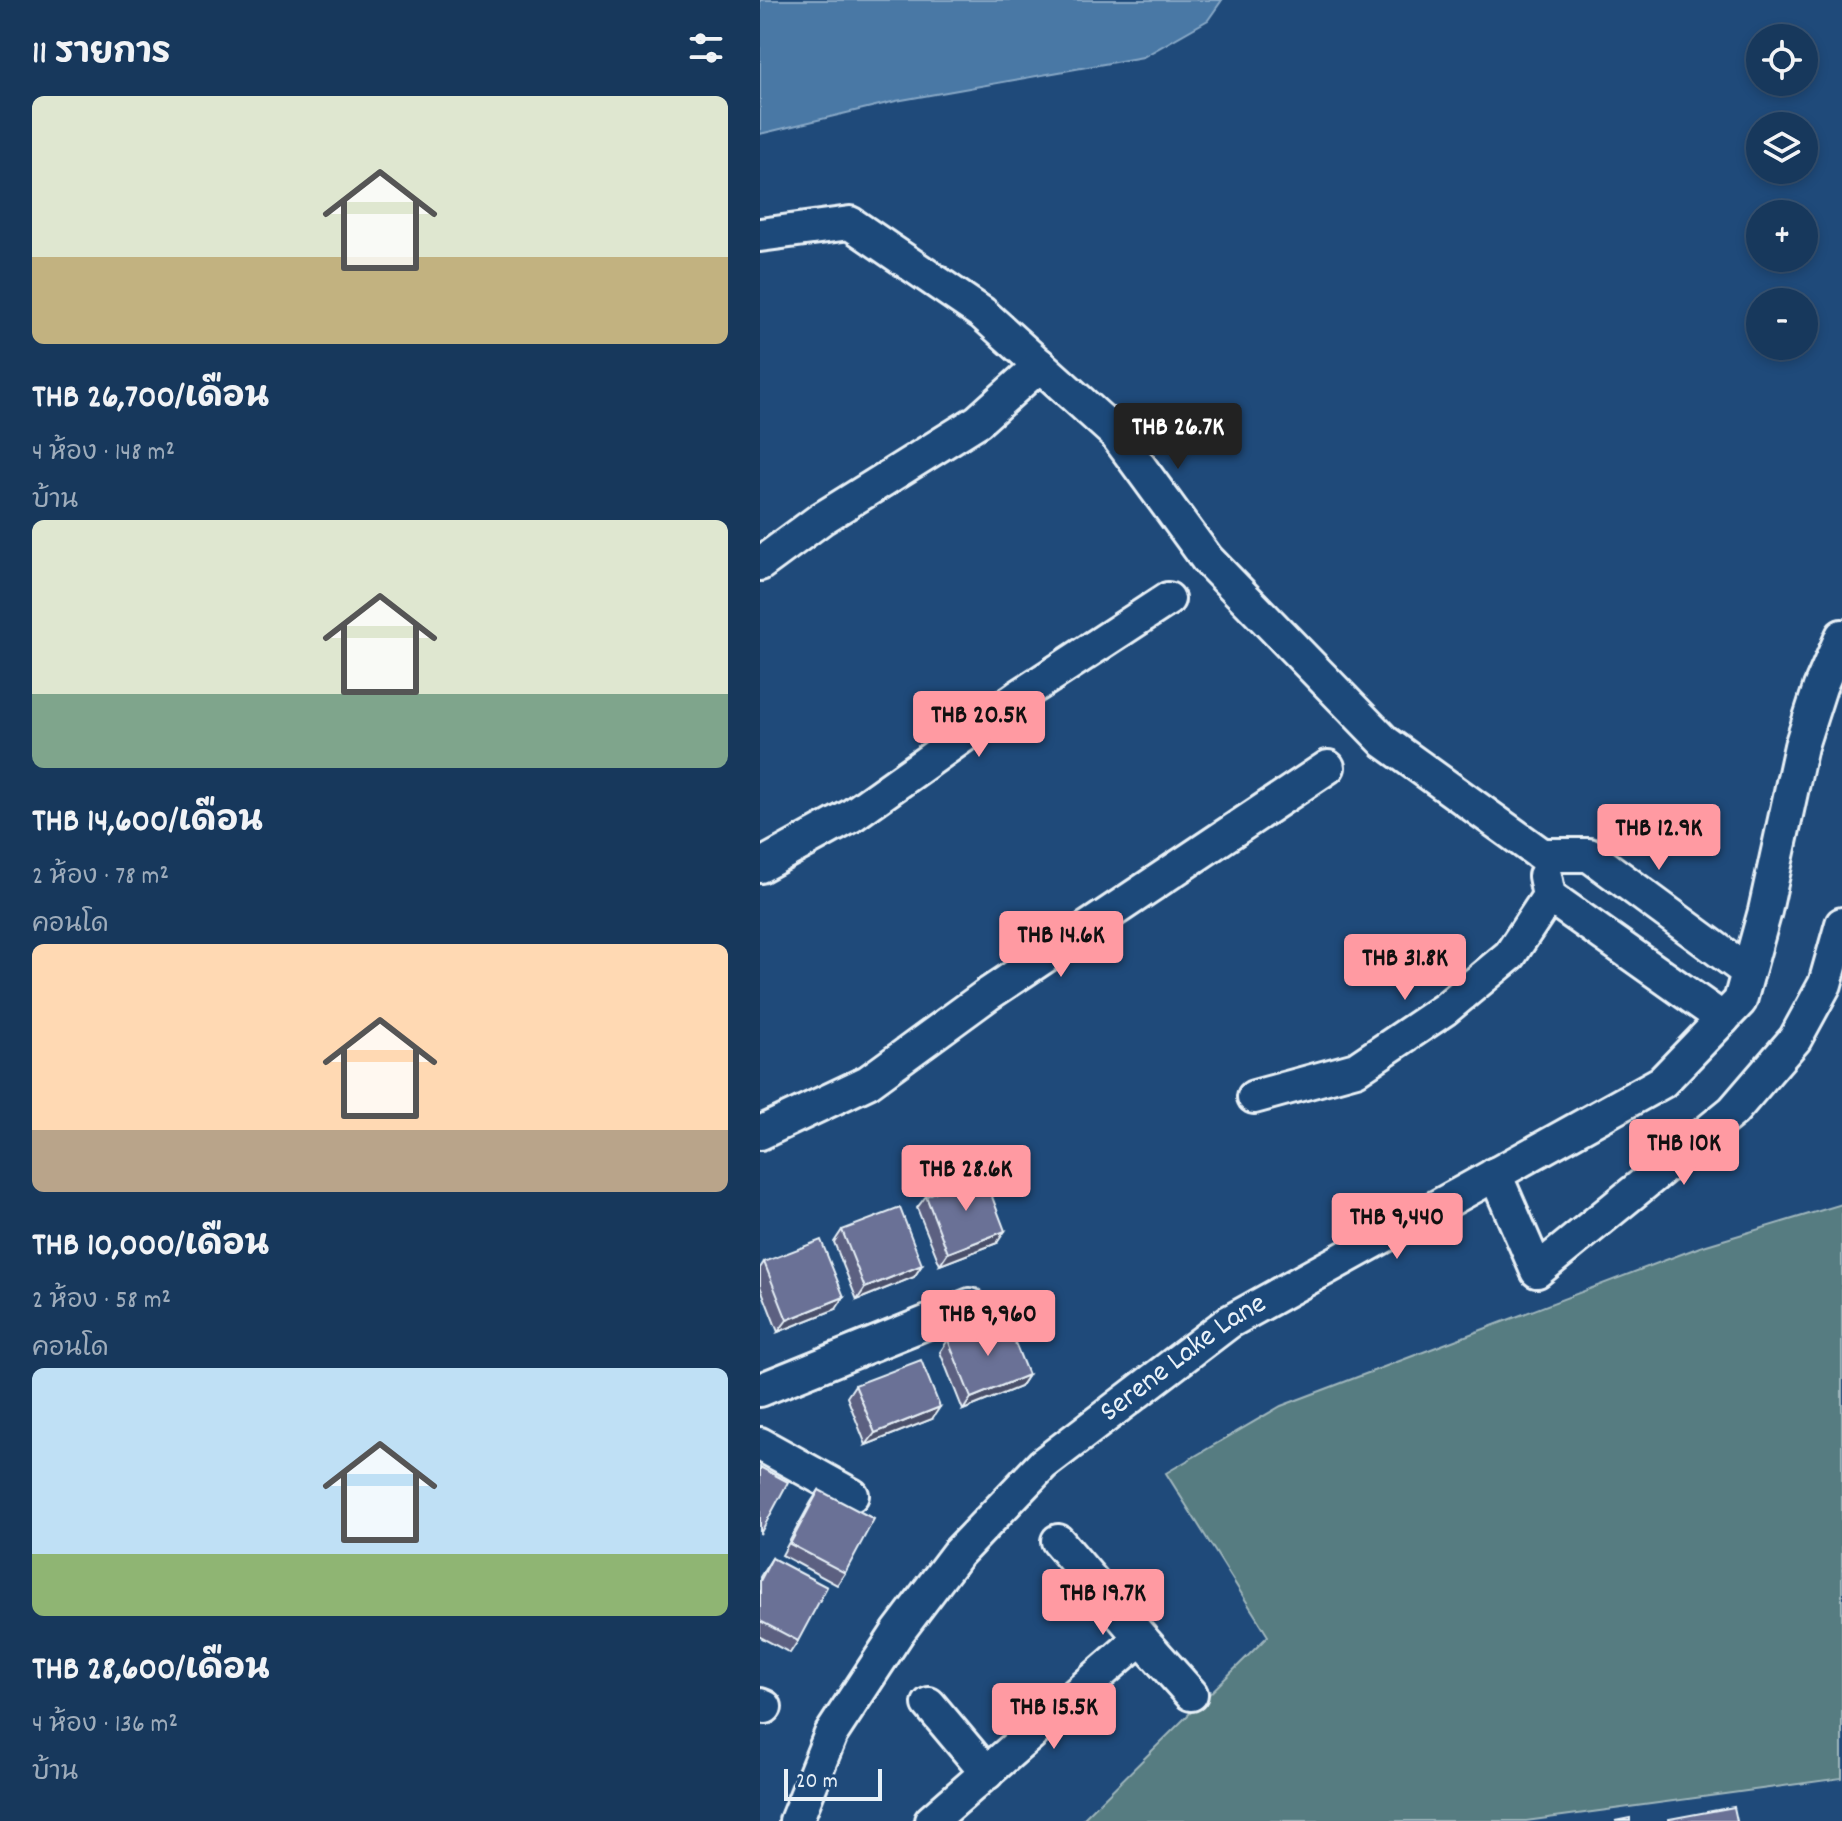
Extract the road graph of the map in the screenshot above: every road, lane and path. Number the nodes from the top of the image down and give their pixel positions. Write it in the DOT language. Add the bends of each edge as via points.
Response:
graph roads {
  1 [pos="760,235"];
  2 [pos="1040,365"];
  3 [pos="760,564"];
  4 [pos="1168,599"];
  5 [pos="1842,636"];
  6 [pos="1328,767"];
  7 [pos="1542,855"];
  8 [pos="760,866"];
  9 [pos="1549,896"];
  10 [pos="1842,924"];
  11 [pos="1748,972"];
  12 [pos="1723,1019"];
  13 [pos="1254,1097"];
  14 [pos="760,1133"];
  15 [pos="1495,1174"];
  16 [pos="970,1305"];
  17 [pos="760,1390"];
  18 [pos="760,1444"];
  19 [pos="852,1495"];
  20 [pos="1058,1541"];
  21 [pos="1141,1638"];
  22 [pos="1191,1694"];
  23 [pos="929,1704"];
  24 [pos="987,1773"];
  25 [pos="796,1821"];
  26 [pos="931,1821"];
  1 -- 2 [label="street" via="850,223 982,313"];
  2 -- 3 [label="street" via="978,421 821,519"];
  2 -- 7 [label="street" via="1115,433 1207,559 1385,742"];
  4 -- 8 [label="street" via="851,816"];
  5 -- 11 [label="street, Serene Lake Lane" via="1801,746"];
  6 -- 14 [label="street" via="987,995 868,1082"];
  7 -- 9 [label="street"];
  7 -- 11 [label="street" via="1589,855"];
  9 -- 12 [label="street"];
  9 -- 13 [label="street" via="1510,955 1445,1009 1356,1069"];
  10 -- 15 [label="street" via="1825,984 1795,1039 1733,1111 1537,1271"];
  11 -- 12 [label="street, Serene Lake Lane" via="1740,1001"];
  12 -- 15 [label="street, Serene Lake Lane" via="1662,1082"];
  15 -- 25 [label="street, Serene Lake Lane" via="1229,1322 1043,1464 957,1554 898,1632 831,1734"];
  16 -- 17 [label="street"];
  18 -- 19 [label="street"];
  20 -- 21 [label="street"];
  21 -- 22 [label="street"];
  21 -- 24 [label="street"];
  23 -- 24 [label="street"];
  24 -- 26 [label="street"];
}
